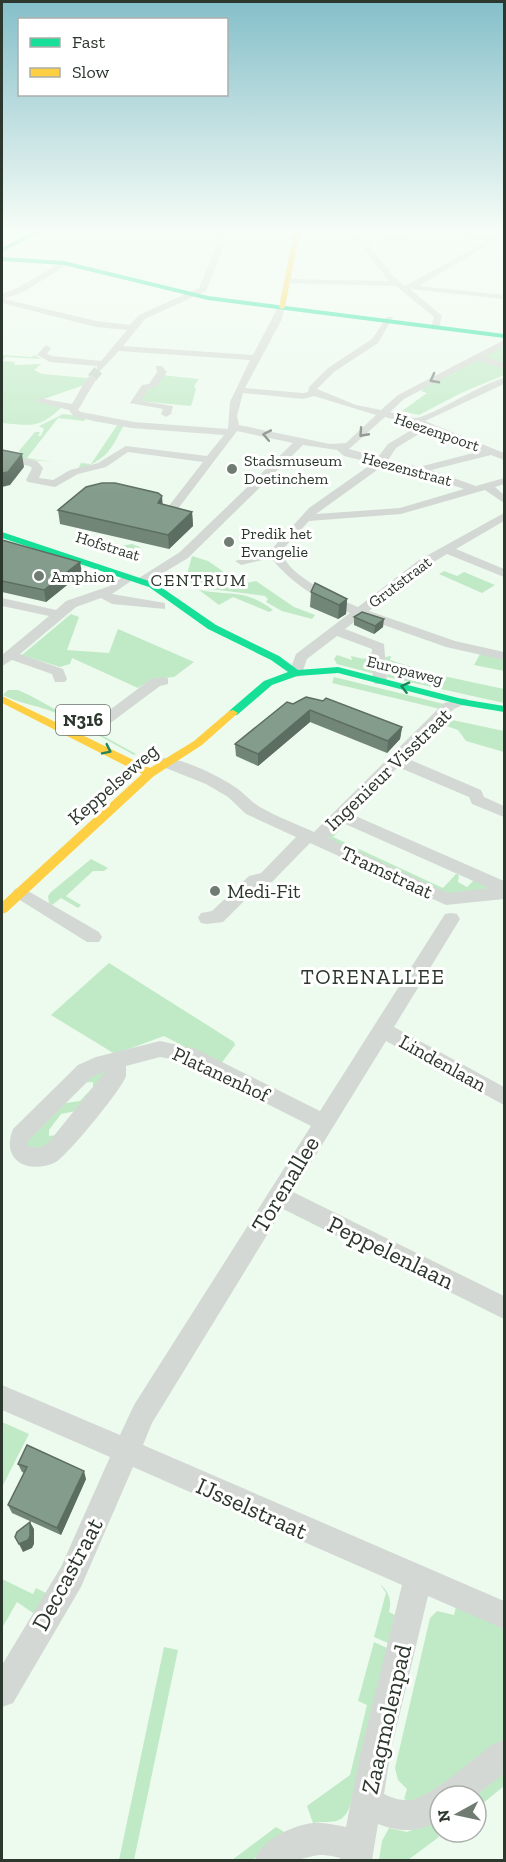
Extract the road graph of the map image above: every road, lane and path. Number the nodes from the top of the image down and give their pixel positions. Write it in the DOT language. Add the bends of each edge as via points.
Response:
graph roads {
  1 [pos="73,318"];
  2 [pos="143,318"];
  3 [pos="279,318"];
  4 [pos="381,318"];
  5 [pos="436,318"];
  6 [pos="390,319"];
  7 [pos="436,324"];
  8 [pos="130,328"];
  9 [pos="504,334"];
  10 [pos="504,343"];
  11 [pos="46,348"];
  12 [pos="116,348"];
  13 [pos="477,357"];
  14 [pos="254,358"];
  15 [pos="504,366"];
  16 [pos="159,368"];
  17 [pos="92,378"];
  18 [pos="504,381"];
  19 [pos="68,390"];
  20 [pos="240,390"];
  21 [pos="314,393"];
  22 [pos="83,394"];
  23 [pos="39,401"];
  24 [pos="75,408"];
  25 [pos="382,414"];
  26 [pos="415,421"];
  27 [pos="131,425"];
  28 [pos="427,425"];
  29 [pos="160,428"];
  30 [pos="233,430"];
  31 [pos="301,441"];
  32 [pos="341,448"];
  33 [pos="120,450"];
  34 [pos="492,451"];
  35 [pos="2,457"];
  36 [pos="504,457"];
  37 [pos="212,460"];
  38 [pos="382,460"];
  39 [pos="420,470"];
  40 [pos="504,480"];
  41 [pos="487,486"];
  42 [pos="474,489"];
  43 [pos="504,500"];
  44 [pos="168,516"];
  45 [pos="504,516"];
  46 [pos="306,518"];
  47 [pos="2,535"];
  48 [pos="277,549"];
  49 [pos="445,549"];
  50 [pos="242,561"];
  51 [pos="504,573"];
  52 [pos="127,578"];
  53 [pos="146,578"];
  54 [pos="102,593"];
  55 [pos="2,594"];
  56 [pos="2,602"];
  57 [pos="160,606"];
  58 [pos="37,607"];
  59 [pos="362,611"];
  60 [pos="60,614"];
  61 [pos="337,631"];
  62 [pos="504,656"];
  63 [pos="6,658"];
  64 [pos="297,658"];
  65 [pos="60,679"];
  66 [pos="163,681"];
  67 [pos="380,681"];
  68 [pos="304,682"];
  69 [pos="2,699"];
  70 [pos="462,702"];
  71 [pos="420,709"];
  72 [pos="504,709"];
  73 [pos="442,714"];
  74 [pos="460,718"];
  75 [pos="96,727"];
  76 [pos="158,760"];
  77 [pos="396,760"];
  78 [pos="150,773"];
  79 [pos="504,812"];
  80 [pos="340,815"];
  81 [pos="312,837"];
  82 [pos="504,888"];
  83 [pos="21,893"];
  84 [pos="504,893"];
  85 [pos="2,909"];
  86 [pos="207,918"];
  87 [pos="450,919"];
  88 [pos="93,937"];
  89 [pos="382,1029"];
  90 [pos="116,1061"];
  91 [pos="504,1097"];
  92 [pos="322,1122"];
  93 [pos="278,1196"];
  94 [pos="504,1308"];
  95 [pos="2,1397"];
  96 [pos="126,1453"];
  97 [pos="418,1579"];
  98 [pos="504,1615"];
  99 [pos="2,1692"];
  100 [pos="504,1755"];
  101 [pos="465,1784"];
  102 [pos="367,1804"];
  103 [pos="428,1810"];
  104 [pos="357,1853"];
  105 [pos="271,1860"];
  1 -- 8 [label="street"];
  2 -- 8 [label="street"];
  3 -- 14 [label="street"];
  4 -- 6 [label="main road"];
  5 -- 7 [label="street"];
  6 -- 7 [label="main road"];
  6 -- 21 [label="street" via="375,341 323,377 312,389"];
  7 -- 9 [label="main road"];
  8 -- 12 [label="street"];
  10 -- 13 [label="street"];
  11 -- 12 [label="street" via="42,356 50,359 102,366"];
  12 -- 14 [label="street"];
  13 -- 15 [label="street"];
  13 -- 25 [label="street, one-way" via="401,397"];
  14 -- 20 [label="street"];
  16 -- 29 [label="street" via="162,372 135,403 169,408"];
  17 -- 22 [label="street"];
  18 -- 26 [label="street"];
  19 -- 22 [label="street"];
  20 -- 21 [label="street, Heezenpoort" via="303,396"];
  20 -- 30 [label="street"];
  21 -- 25 [label="street, Heezenpoort"];
  22 -- 24 [label="street"];
  23 -- 24 [label="street"];
  24 -- 27 [label="street, Heezenstraat" via="73,411 78,415"];
  25 -- 26 [label="street, Heezenpoort"];
  25 -- 32 [label="street, one-way" via="355,443"];
  26 -- 28 [label="street, Heezenpoort"];
  27 -- 29 [label="street, Heezenstraat"];
  27 -- 33 [label="street" via="116,447"];
  28 -- 34 [label="street, Heezenpoort"];
  28 -- 38 [label="street" via="392,446"];
  29 -- 30 [label="street, Heezenstraat"];
  31 -- 30 [label="street, Heezenstraat, one-way"];
  30 -- 37 [label="street"];
  31 -- 32 [label="street, Heezenstraat"];
  31 -- 53 [label="street" via="184,555"];
  32 -- 38 [label="street, Heezenstraat" via="348,454"];
  33 -- 35 [label="street" via="102,465 74,472 55,484 32,480 37,465"];
  33 -- 37 [label="street"];
  34 -- 36 [label="street, Heezenpoort"];
  34 -- 39 [label="street"];
  37 -- 44 [label="street"];
  38 -- 39 [label="street, Heezenstraat"];
  38 -- 46 [label="street"];
  39 -- 42 [label="street, Heezenstraat"];
  40 -- 41 [label="street"];
  41 -- 42 [label="street"];
  41 -- 43 [label="street"];
  42 -- 46 [label="street" via="401,511"];
  45 -- 49 [label="street, Grutstraat"];
  46 -- 48 [label="street"];
  47 -- 53 [label="main road, Hofstraat"];
  48 -- 50 [label="street"];
  48 -- 59 [label="street" via="279,564 297,582"];
  49 -- 51 [label="street"];
  49 -- 59 [label="street, Grutstraat" via="407,569"];
  52 -- 54 [label="street"];
  53 -- 64 [label="main road, Hofstraat" via="172,587 220,620"];
  53 -- 68 [label="main road, Hofstraat" via="212,627 275,658"];
  54 -- 57 [label="street" via="112,600"];
  54 -- 60 [label="street" via="71,604"];
  55 -- 58 [label="street" via="29,600"];
  56 -- 58 [label="street" via="19,609"];
  58 -- 60 [label="street"];
  59 -- 61 [label="street, Grutstraat"];
  59 -- 62 [label="street" via="455,646"];
  60 -- 63 [label="street"];
  61 -- 64 [label="street, Grutstraat"];
  61 -- 67 [label="street" via="379,647"];
  63 -- 65 [label="street" via="58,672"];
  64 -- 68 [label="street"];
  66 -- 75 [label="street" via="156,682"];
  67 -- 68 [label="main road, Europaweg" via="331,670"];
  70 -- 67 [label="main road, Europaweg, one-way"];
  68 -- 76 [label="main road, Keppelseweg" via="256,696 193,747"];
  69 -- 78 [label="main road, N316, one-way"];
  70 -- 72 [label="main road, Europaweg"];
  70 -- 73 [label="street, Ingenieur Visstraat" via="449,706"];
  71 -- 73 [label="main road, Europaweg"];
  73 -- 74 [label="main road, Europaweg"];
  73 -- 77 [label="street, Ingenieur Visstraat"];
  76 -- 78 [label="main road, Keppelseweg"];
  76 -- 81 [label="street, Tramstraat" via="232,791 252,810"];
  77 -- 79 [label="street" via="475,794 478,800"];
  77 -- 80 [label="street, Ingenieur Visstraat"];
  78 -- 83 [label="main road, Keppelseweg"];
  80 -- 81 [label="street, Ingenieur Visstraat"];
  80 -- 82 [label="street, Tramstraat"];
  81 -- 84 [label="street, Tramstraat" via="446,899"];
  81 -- 86 [label="street" via="266,878 255,880 217,917"];
  83 -- 85 [label="main road, Keppelseweg"];
  83 -- 88 [label="street"];
  87 -- 89 [label="street, Torenallee"];
  89 -- 91 [label="street, Lindenlaan"];
  89 -- 92 [label="street, Torenallee"];
  90 -- 90 [label="street, Platanenhof" via="85,1071 20,1135 19,1152 44,1157 58,1148 116,1075"];
  90 -- 92 [label="street, Platanenhof" via="153,1049 176,1050"];
  92 -- 93 [label="street, Torenallee"];
  93 -- 94 [label="street, Peppelenlaan"];
  93 -- 96 [label="street, Torenallee" via="143,1414"];
  95 -- 96 [label="street, IJsselstraat"];
  96 -- 97 [label="street, IJsselstraat"];
  96 -- 99 [label="street, Deccastraat" via="71,1576"];
  97 -- 98 [label="street, IJsselstraat"];
  97 -- 102 [label="street, Zaagmolenpad" via="376,1750"];
  100 -- 101 [label="street"];
  102 -- 103 [label="street" via="418,1817"];
  102 -- 104 [label="street, Zaagmolenpad"];
  104 -- 105 [label="street" via="316,1837 304,1838"];
}
